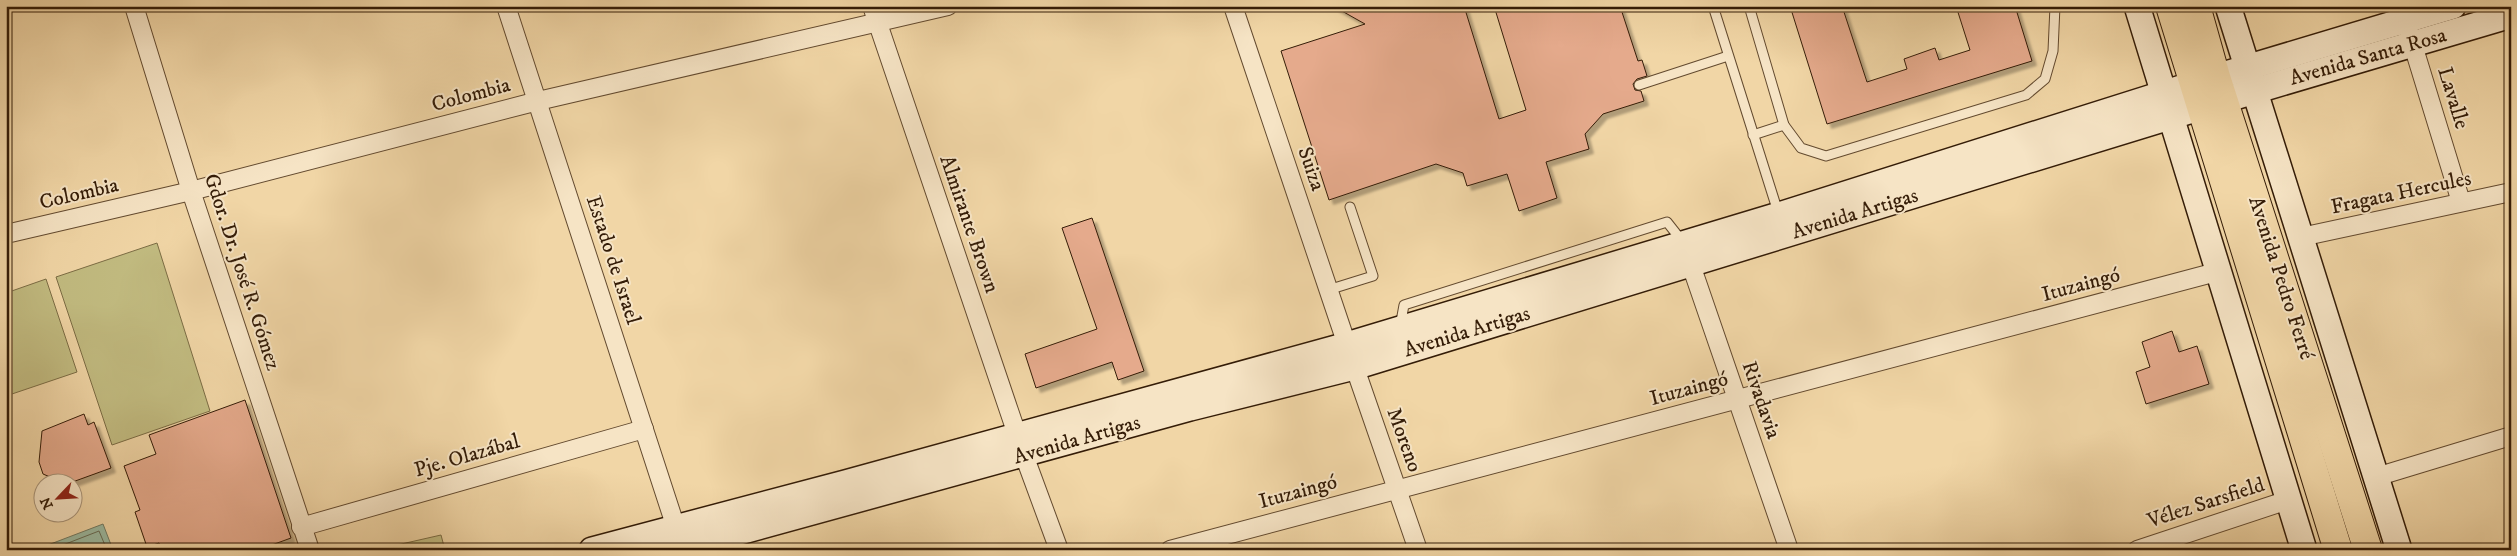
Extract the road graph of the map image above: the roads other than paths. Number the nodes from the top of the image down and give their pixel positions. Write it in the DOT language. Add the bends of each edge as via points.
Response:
graph roads {
  1 [pos="134,6"];
  2 [pos="506,6"];
  3 [pos="948,6"];
  4 [pos="1233,6"];
  5 [pos="1713,6"];
  6 [pos="1748,6"];
  7 [pos="2055,6"];
  8 [pos="2137,6"];
  9 [pos="2170,6"];
  10 [pos="2196,6"];
  11 [pos="2228,6"];
  12 [pos="2452,6"];
  13 [pos="2404,14"];
  14 [pos="874,15"];
  15 [pos="2511,15"];
  16 [pos="2413,45"];
  17 [pos="1728,56"];
  18 [pos="2250,79"];
  19 [pos="1639,85"];
  20 [pos="2209,92"];
  21 [pos="538,101"];
  22 [pos="2168,106"];
  23 [pos="1784,125"];
  24 [pos="1753,135"];
  25 [pos="191,191"];
  26 [pos="2511,192"];
  27 [pos="2462,202"];
  28 [pos="1350,207"];
  29 [pos="1779,215"];
  30 [pos="6,234"];
  31 [pos="2301,237"];
  32 [pos="1688,254"];
  33 [pos="2220,271"];
  34 [pos="1328,290"];
  35 [pos="1350,356"];
  36 [pos="1738,399"];
  37 [pos="644,428"];
  38 [pos="2511,436"];
  39 [pos="1021,445"];
  40 [pos="2346,477"];
  41 [pos="2376,477"];
  42 [pos="2318,484"];
  43 [pos="1398,489"];
  44 [pos="2288,500"];
  45 [pos="301,527"];
  46 [pos="679,544"];
  47 [pos="310,550"];
  48 [pos="592,550"];
  49 [pos="1059,550"];
  50 [pos="1170,550"];
  51 [pos="1418,550"];
  52 [pos="1789,550"];
  53 [pos="2137,550"];
  54 [pos="2304,550"];
  55 [pos="2331,550"];
  56 [pos="2338,550"];
  57 [pos="2368,550"];
  58 [pos="2373,550"];
  59 [pos="2399,550"];
  1 -- 25 [label="street, Gdor. Dr. José R. Gómez"];
  2 -- 21 [label="street, Estado de Israel"];
  3 -- 14 [label="street, Colombia"];
  4 -- 34 [label="street, Suiza"];
  5 -- 17 [label="lane"];
  6 -- 23 [label="lane"];
  7 -- 23 [label="lane" via="2053,51 2045,79 2026,95 1826,156 1801,148"];
  8 -- 22 [label="main road"];
  9 -- 20 [label="highway, Avenida Pedro Ferré"];
  10 -- 20 [label="highway, Avenida Pedro Ferré"];
  11 -- 18 [label="main road, Avenida Pedro Ferré"];
  12 -- 13 [label="main road, Avenida Santa Rosa"];
  13 -- 16 [label="street, Lavalle"];
  13 -- 18 [label="main road, Avenida Santa Rosa"];
  14 -- 21 [label="street, Colombia"];
  14 -- 39 [label="street, Almirante Brown"];
  15 -- 16 [label="main road, Avenida Santa Rosa"];
  16 -- 18 [label="main road, Avenida Santa Rosa"];
  16 -- 27 [label="street, Lavalle"];
  17 -- 19 [label="lane"];
  17 -- 24 [label="lane"];
  18 -- 20 [label="main road, Avenida Artigas"];
  18 -- 31 [label="main road, Avenida Pedro Ferré"];
  20 -- 22 [label="main road, Avenida Artigas"];
  20 -- 40 [label="highway, Avenida Pedro Ferré"];
  20 -- 42 [label="highway, Avenida Pedro Ferré"];
  21 -- 25 [label="street, Colombia"];
  21 -- 37 [label="street, Estado de Israel"];
  22 -- 29 [label="main road, Avenida Artigas"];
  22 -- 32 [label="main road, Avenida Artigas"];
  22 -- 33 [label="main road"];
  23 -- 24 [label="lane"];
  24 -- 29 [label="lane"];
  25 -- 30 [label="street, Colombia"];
  25 -- 45 [label="street, Gdor. Dr. José R. Gómez"];
  26 -- 27 [label="street, Fragata Hercules"];
  27 -- 31 [label="street, Fragata Hercules"];
  28 -- 34 [label="lane" via="1373,276"];
  29 -- 32 [label="main road, Avenida Artigas"];
  31 -- 41 [label="main road, Avenida Pedro Ferré"];
  32 -- 35 [label="main road, Avenida Artigas"];
  32 -- 35 [label="main road, Avenida Artigas" via="1399,330"];
  32 -- 36 [label="street, Rivadavia"];
  33 -- 36 [label="street, Ituzaingó"];
  33 -- 44 [label="main road"];
  34 -- 35 [label="street, Suiza"];
  35 -- 39 [label="main road, Avenida Artigas" via="1190,408"];
  35 -- 43 [label="street, Moreno"];
  36 -- 43 [label="street, Ituzaingó"];
  36 -- 52 [label="street, Rivadavia"];
  37 -- 45 [label="street, Pje. Olazábal"];
  37 -- 46 [label="street, Estado de Israel"];
  38 -- 41 [label="street"];
  39 -- 46 [label="main road, Avenida Artigas"];
  39 -- 49 [label="street, Almirante Brown"];
  40 -- 57 [label="highway, Avenida Pedro Ferré"];
  40 -- 58 [label="highway"];
  41 -- 59 [label="main road, Avenida Pedro Ferré"];
  42 -- 55 [label="highway"];
  42 -- 56 [label="highway, Avenida Pedro Ferré"];
  43 -- 50 [label="street, Ituzaingó"];
  43 -- 51 [label="street, Moreno"];
  44 -- 53 [label="street, Vélez Sarsfield"];
  44 -- 54 [label="main road"];
  45 -- 47 [label="street, Gdor. Dr. José R. Gómez"];
  46 -- 48 [label="main road, Avenida Artigas"];
}
